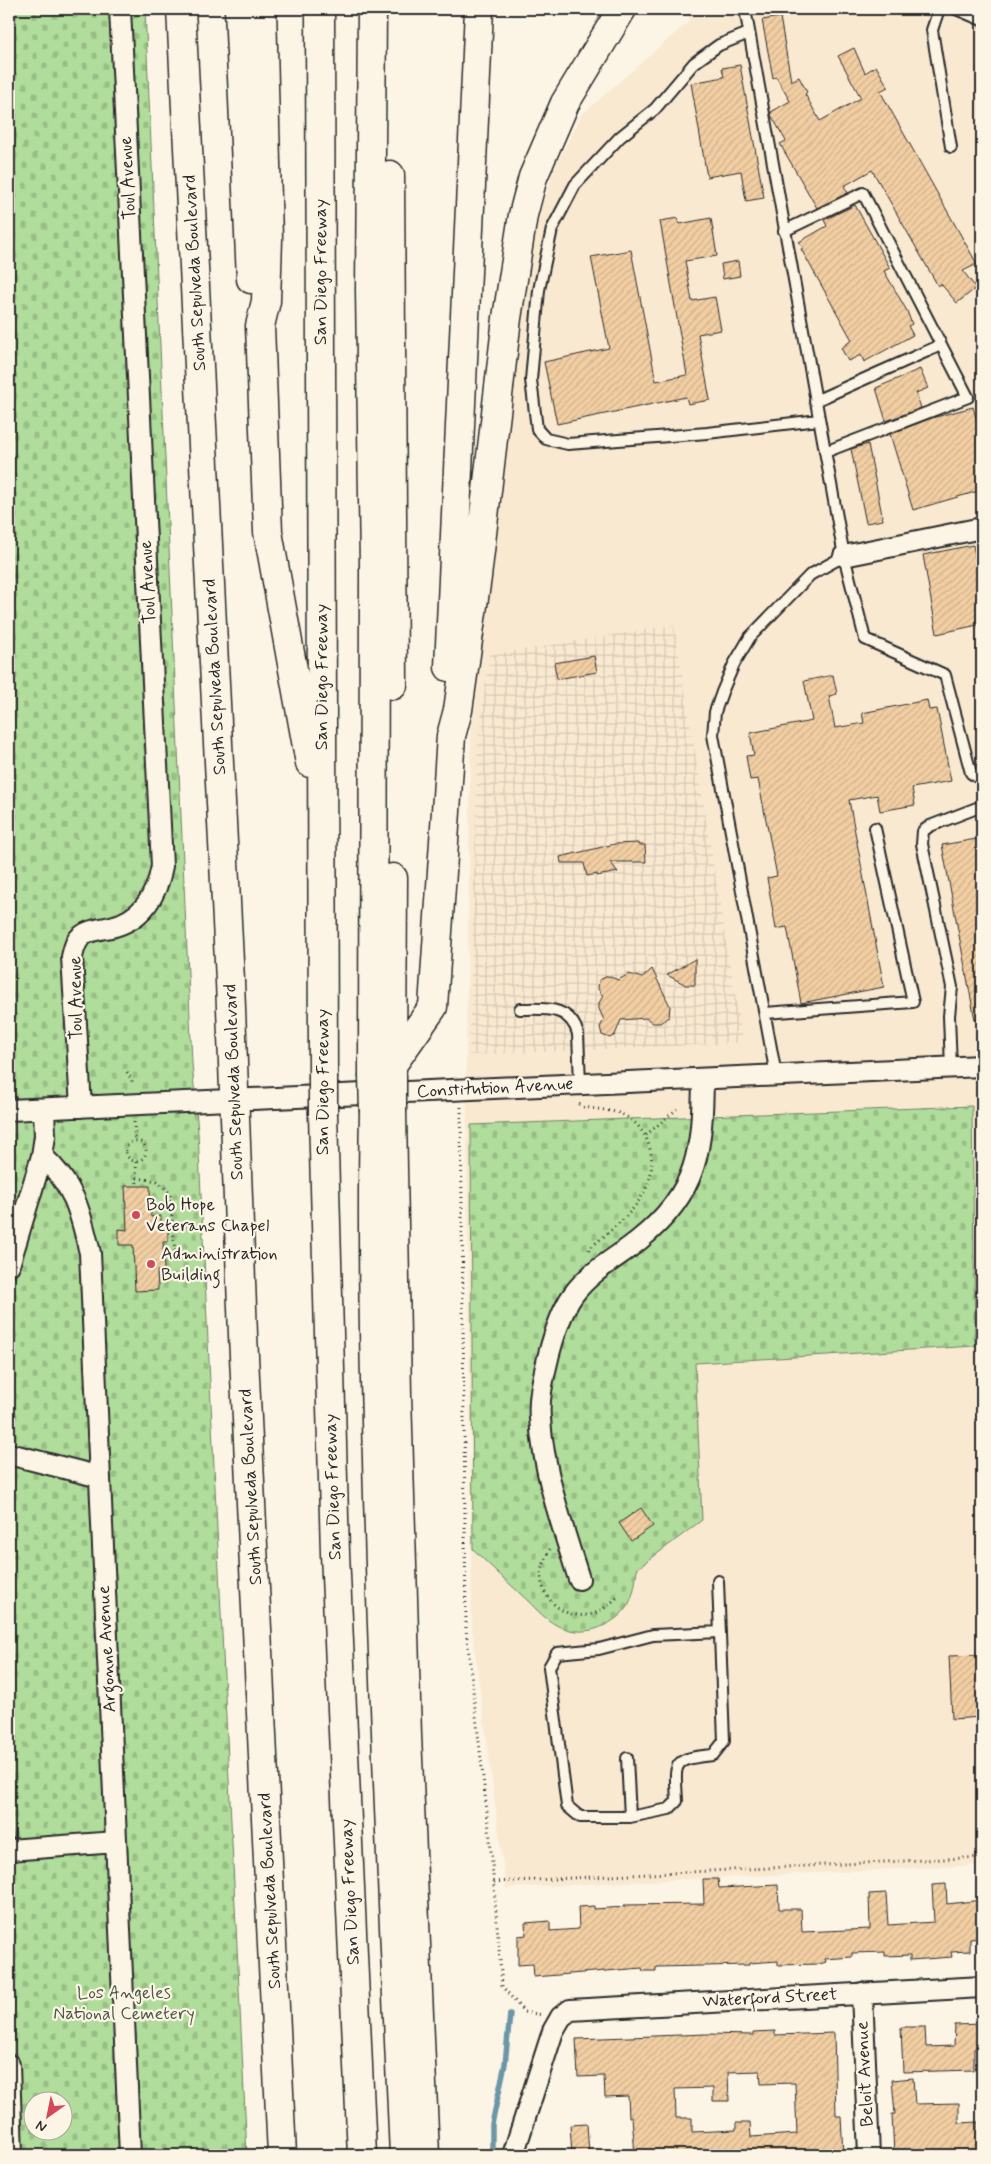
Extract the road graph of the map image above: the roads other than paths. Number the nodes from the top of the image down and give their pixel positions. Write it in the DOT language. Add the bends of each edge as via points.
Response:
graph roads {
  1 [pos="120,9"];
  2 [pos="182,9"];
  3 [pos="238,9"];
  4 [pos="262,9"];
  5 [pos="320,9"];
  6 [pos="372,9"];
  7 [pos="388,9"];
  8 [pos="479,9"];
  9 [pos="622,9"];
  10 [pos="745,9"];
  11 [pos="939,9"];
  12 [pos="956,9"];
  13 [pos="982,20"];
  14 [pos="749,33"];
  15 [pos="951,147"];
  16 [pos="784,231"];
  17 [pos="260,326"];
  18 [pos="941,345"];
  19 [pos="815,402"];
  20 [pos="819,420"];
  21 [pos="825,452"];
  22 [pos="982,528"];
  23 [pos="844,556"];
  24 [pos="451,736"];
  25 [pos="982,780"];
  26 [pos="982,806"];
  27 [pos="875,828"];
  28 [pos="323,837"];
  29 [pos="520,1009"];
  30 [pos="764,1013"];
  31 [pos="982,1066"];
  32 [pos="951,1068"];
  33 [pos="386,1071"];
  34 [pos="776,1075"];
  35 [pos="703,1079"];
  36 [pos="578,1090"];
  37 [pos="234,1099"];
  38 [pos="81,1107"];
  39 [pos="44,1109"];
  40 [pos="9,1110"];
  41 [pos="383,1112"];
  42 [pos="42,1156"];
  43 [pos="9,1265"];
  44 [pos="9,1454"];
  45 [pos="100,1477"];
  46 [pos="579,1579"];
  47 [pos="718,1581"];
  48 [pos="720,1632"];
  49 [pos="626,1758"];
  50 [pos="630,1817"];
  51 [pos="116,1842"];
  52 [pos="9,1850"];
  53 [pos="982,1987"];
  54 [pos="862,1993"];
  55 [pos="9,2065"];
  56 [pos="12,2155"];
  57 [pos="130,2155"];
  58 [pos="282,2155"];
  59 [pos="362,2155"];
  60 [pos="404,2155"];
  61 [pos="425,2155"];
  62 [pos="513,2155"];
  63 [pos="869,2155"];
  1 -- 38 [label="street, Toul Avenue" via="162,866 152,899 138,914 119,925 82,935 75,945 72,957"];
  2 -- 37 [label="main road, South Sepulveda Boulevard"];
  3 -- 17 [label="main road" via="253,301"];
  4 -- 17 [label="main road" via="268,239 266,301"];
  5 -- 28 [label="main road, San Diego Freeway"];
  6 -- 33 [label="main road" via="370,290"];
  7 -- 33 [label="main road" via="393,593"];
  8 -- 24 [label="main road" via="447,700"];
  9 -- 24 [label="main road" via="564,103 533,177 522,215 477,577 458,710"];
  10 -- 14 [label="lane"];
  11 -- 15 [label="lane" via="932,30"];
  12 -- 13 [label="lane"];
  14 -- 16 [label="lane"];
  14 -- 20 [label="lane" via="719,46 694,63 655,109 620,137 575,185 552,229 539,290 531,380 537,429 546,439 568,444"];
  16 -- 18 [label="lane" via="863,193"];
  16 -- 19 [label="lane"];
  17 -- 28 [label="main road" via="268,532"];
  18 -- 19 [label="lane"];
  18 -- 21 [label="lane" via="968,397"];
  19 -- 20 [label="lane"];
  20 -- 21 [label="lane"];
  21 -- 23 [label="lane"];
  22 -- 23 [label="street"];
  23 -- 25 [label="lane" via="865,639 945,675 971,773"];
  23 -- 30 [label="lane" via="810,575 750,637 734,664 715,712 713,735"];
  24 -- 33 [label="main road" via="433,1007"];
  26 -- 32 [label="lane" via="930,826 923,832 922,844 952,987 949,1016"];
  27 -- 30 [label="lane" via="913,1002"];
  28 -- 59 [label="main road, San Diego Freeway, bridge" via="323,1114 334,1544"];
  29 -- 36 [label="lane" via="557,1010 576,1026"];
  30 -- 34 [label="lane"];
  31 -- 32 [label="street, Constitution Avenue"];
  32 -- 34 [label="street, Constitution Avenue"];
  33 -- 41 [label="main road, bridge"];
  34 -- 35 [label="street, Constitution Avenue"];
  35 -- 36 [label="street, Constitution Avenue"];
  35 -- 46 [label="street" via="703,1121 692,1175 664,1216 640,1239 595,1272 572,1296 551,1344 543,1379 540,1417 559,1519"];
  36 -- 37 [label="street, Constitution Avenue" via="461,1089"];
  37 -- 38 [label="street, Constitution Avenue"];
  37 -- 58 [label="main road, South Sepulveda Boulevard"];
  38 -- 39 [label="street, Constitution Avenue"];
  39 -- 40 [label="street, Constitution Avenue"];
  39 -- 42 [label="street"];
  41 -- 60 [label="main road" via="372,1197 377,1461"];
  41 -- 61 [label="main road" via="397,1394"];
  42 -- 43 [label="street"];
  42 -- 45 [label="street, Argonne Avenue" via="59,1172 73,1195 90,1252"];
  44 -- 45 [label="street"];
  45 -- 51 [label="street, Argonne Avenue"];
  47 -- 48 [label="lane"];
  48 -- 50 [label="lane" via="724,1742 713,1755 680,1761 676,1768 677,1801 669,1809"];
  48 -- 50 [label="lane" via="653,1635 599,1649 557,1653 549,1667 567,1806 580,1817"];
  49 -- 50 [label="lane"];
  51 -- 52 [label="street"];
  51 -- 57 [label="street, Argonne Avenue"];
  53 -- 54 [label="street, Waterford Street"];
  54 -- 62 [label="street, Waterford Street" via="570,2010 561,2017 553,2031"];
  54 -- 63 [label="street, Beloit Avenue"];
  55 -- 56 [label="street"];
}
